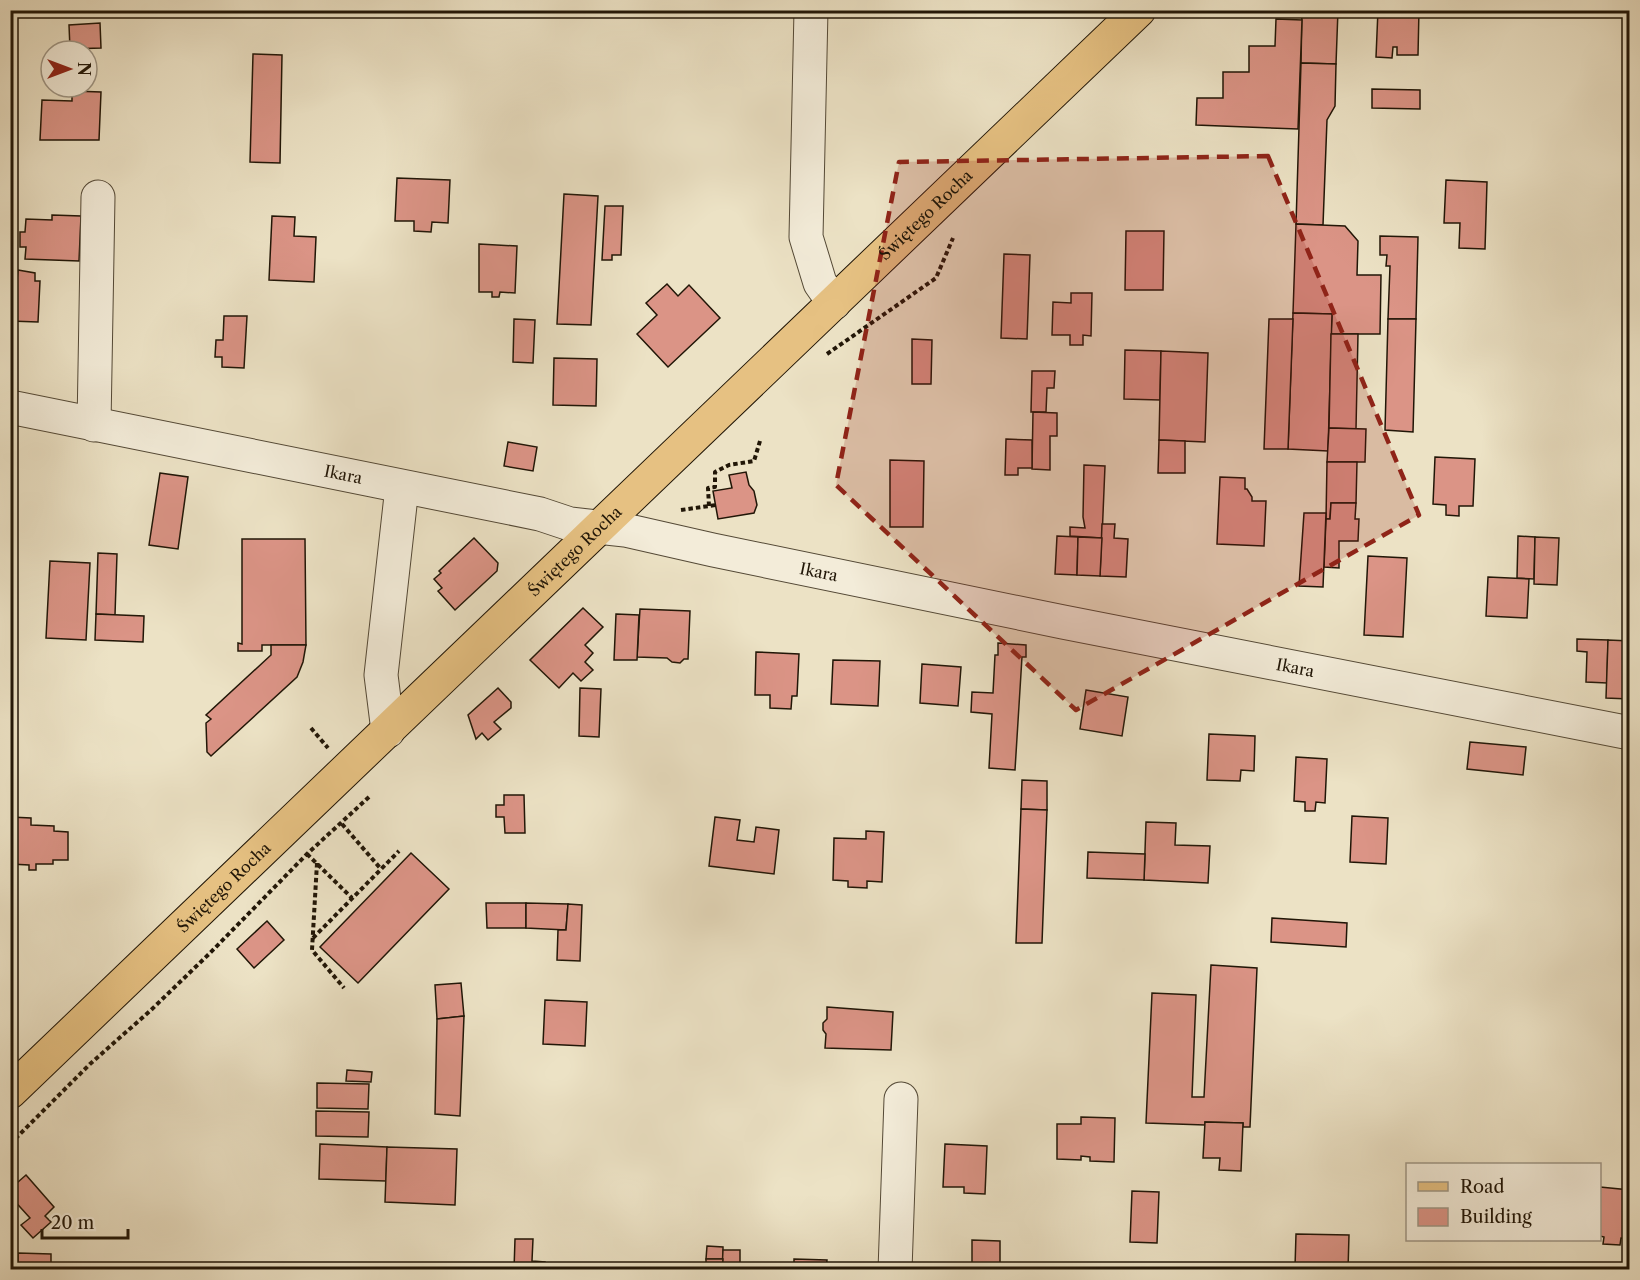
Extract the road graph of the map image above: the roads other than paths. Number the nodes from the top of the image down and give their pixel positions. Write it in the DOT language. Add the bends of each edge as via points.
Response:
graph roads {
  1 [pos="811,10"];
  2 [pos="1139,10"];
  3 [pos="98,197"];
  4 [pos="834,303"];
  5 [pos="10,407"];
  6 [pos="94,425"];
  7 [pos="402,487"];
  8 [pos="601,527"];
  9 [pos="388,731"];
  10 [pos="1629,734"];
  11 [pos="10,1092"];
  12 [pos="901,1100"];
  13 [pos="895,1269"];
  1 -- 4 [label="street" via="806,237 820,283"];
  2 -- 4 [label="main road, Świętego Rocha"];
  3 -- 6 [label="street"];
  4 -- 8 [label="main road, Świętego Rocha"];
  5 -- 6 [label="street, Ikara"];
  6 -- 7 [label="street, Ikara"];
  7 -- 8 [label="street, Ikara" via="540,514 570,524"];
  7 -- 9 [label="street" via="381,675"];
  8 -- 9 [label="main road, Świętego Rocha"];
  8 -- 10 [label="street, Ikara"];
  9 -- 11 [label="main road, Świętego Rocha"];
  12 -- 13 [label="street"];
}
